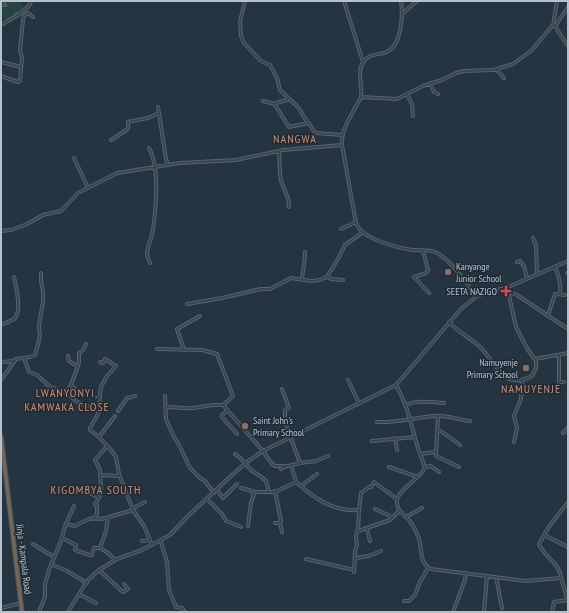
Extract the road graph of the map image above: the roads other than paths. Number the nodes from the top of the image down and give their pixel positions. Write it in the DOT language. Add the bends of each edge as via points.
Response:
graph roads {
  1 [pos="31,1"];
  2 [pos="245,1"];
  3 [pos="344,1"];
  4 [pos="401,1"];
  5 [pos="417,1"];
  6 [pos="557,1"];
  7 [pos="568,7"];
  8 [pos="407,9"];
  9 [pos="402,10"];
  10 [pos="402,14"];
  11 [pos="33,17"];
  12 [pos="1,25"];
  13 [pos="554,26"];
  14 [pos="567,45"];
  15 [pos="1,62"];
  16 [pos="364,62"];
  17 [pos="21,67"];
  18 [pos="496,69"];
  19 [pos="1,76"];
  20 [pos="504,78"];
  21 [pos="430,83"];
  22 [pos="438,94"];
  23 [pos="407,95"];
  24 [pos="361,97"];
  25 [pos="288,98"];
  26 [pos="264,102"];
  27 [pos="275,104"];
  28 [pos="158,107"];
  29 [pos="159,113"];
  30 [pos="413,116"];
  31 [pos="308,123"];
  32 [pos="342,135"];
  33 [pos="111,140"];
  34 [pos="342,144"];
  35 [pos="149,148"];
  36 [pos="279,151"];
  37 [pos="74,158"];
  38 [pos="168,165"];
  39 [pos="155,167"];
  40 [pos="88,188"];
  41 [pos="289,207"];
  42 [pos="356,222"];
  43 [pos="341,229"];
  44 [pos="1,231"];
  45 [pos="362,233"];
  46 [pos="533,238"];
  47 [pos="423,251"];
  48 [pos="305,252"];
  49 [pos="568,261"];
  50 [pos="517,262"];
  51 [pos="150,263"];
  52 [pos="554,266"];
  53 [pos="41,273"];
  54 [pos="537,274"];
  55 [pos="14,277"];
  56 [pos="327,277"];
  57 [pos="527,278"];
  58 [pos="302,279"];
  59 [pos="343,280"];
  60 [pos="506,288"];
  61 [pos="508,291"];
  62 [pos="429,294"];
  63 [pos="560,294"];
  64 [pos="565,296"];
  65 [pos="476,297"];
  66 [pos="187,304"];
  67 [pos="548,315"];
  68 [pos="200,316"];
  69 [pos="449,322"];
  70 [pos="1,326"];
  71 [pos="568,329"];
  72 [pos="86,344"];
  73 [pos="157,349"];
  74 [pos="184,350"];
  75 [pos="568,353"];
  76 [pos="559,355"];
  77 [pos="68,356"];
  78 [pos="24,358"];
  79 [pos="535,359"];
  80 [pos="14,361"];
  81 [pos="1,362"];
  82 [pos="100,362"];
  83 [pos="78,366"];
  84 [pos="1,380"];
  85 [pos="348,380"];
  86 [pos="522,380"];
  87 [pos="564,382"];
  88 [pos="70,385"];
  89 [pos="396,385"];
  90 [pos="282,389"];
  91 [pos="77,390"];
  92 [pos="65,393"];
  93 [pos="135,396"];
  94 [pos="165,396"];
  95 [pos="444,402"];
  96 [pos="359,403"];
  97 [pos="222,405"];
  98 [pos="406,405"];
  99 [pos="88,406"];
  100 [pos="167,407"];
  101 [pos="118,411"];
  102 [pos="227,411"];
  103 [pos="115,416"];
  104 [pos="438,416"];
  105 [pos="411,420"];
  106 [pos="470,421"];
  107 [pos="377,422"];
  108 [pos="568,428"];
  109 [pos="437,430"];
  110 [pos="562,433"];
  111 [pos="237,434"];
  112 [pos="1,436"];
  113 [pos="99,437"];
  114 [pos="290,437"];
  115 [pos="414,437"];
  116 [pos="395,438"];
  117 [pos="372,441"];
  118 [pos="514,442"];
  119 [pos="460,445"];
  120 [pos="107,446"];
  121 [pos="397,450"];
  122 [pos="263,451"];
  123 [pos="435,452"];
  124 [pos="235,454"];
  125 [pos="420,454"];
  126 [pos="328,456"];
  127 [pos="246,463"];
  128 [pos="300,463"];
  129 [pos="291,465"];
  130 [pos="284,466"];
  131 [pos="389,467"];
  132 [pos="424,467"];
  133 [pos="459,467"];
  134 [pos="281,469"];
  135 [pos="3,470"];
  136 [pos="439,472"];
  137 [pos="317,474"];
  138 [pos="100,475"];
  139 [pos="120,476"];
  140 [pos="418,476"];
  141 [pos="296,482"];
  142 [pos="237,484"];
  143 [pos="301,486"];
  144 [pos="81,488"];
  145 [pos="241,488"];
  146 [pos="217,490"];
  147 [pos="275,491"];
  148 [pos="269,492"];
  149 [pos="214,493"];
  150 [pos="253,495"];
  151 [pos="99,498"];
  152 [pos="207,499"];
  153 [pos="397,499"];
  154 [pos="145,502"];
  155 [pos="568,502"];
  156 [pos="74,506"];
  157 [pos="422,508"];
  158 [pos="133,509"];
  159 [pos="375,509"];
  160 [pos="359,510"];
  161 [pos="399,511"];
  162 [pos="108,517"];
  163 [pos="392,517"];
  164 [pos="406,517"];
  165 [pos="94,518"];
  166 [pos="275,523"];
  167 [pos="280,523"];
  168 [pos="66,524"];
  169 [pos="241,526"];
  170 [pos="248,526"];
  171 [pos="367,529"];
  172 [pos="357,531"];
  173 [pos="282,532"];
  174 [pos="544,535"];
  175 [pos="62,538"];
  176 [pos="150,540"];
  177 [pos="142,541"];
  178 [pos="161,541"];
  179 [pos="370,541"];
  180 [pos="33,544"];
  181 [pos="152,545"];
  182 [pos="568,546"];
  183 [pos="100,548"];
  184 [pos="382,551"];
  185 [pos="54,557"];
  186 [pos="306,559"];
  187 [pos="355,559"];
  188 [pos="115,560"];
  189 [pos="51,564"];
  190 [pos="428,568"];
  191 [pos="99,570"];
  192 [pos="466,574"];
  193 [pos="487,576"];
  194 [pos="496,577"];
  195 [pos="562,578"];
  196 [pos="86,583"];
  197 [pos="124,584"];
  198 [pos="79,594"];
  199 [pos="568,600"];
  200 [pos="404,601"];
  201 [pos="21,603"];
  202 [pos="96,603"];
  203 [pos="1,608"];
  204 [pos="502,608"];
  205 [pos="22,612"];
  206 [pos="39,612"];
  207 [pos="68,612"];
  208 [pos="185,612"];
  209 [pos="453,612"];
  210 [pos="484,612"];
  211 [pos="552,612"];
  1 -- 12 [label="street" via="25,11"];
  2 -- 25 [label="street" via="240,22 243,41 260,60 270,65 280,90"];
  3 -- 16 [label="street"];
  4 -- 9 [label="street"];
  5 -- 8 [label="street"];
  6 -- 13 [label="street"];
  7 -- 13 [label="street"];
  8 -- 9 [label="street"];
  8 -- 10 [label="street"];
  9 -- 10 [label="street"];
  10 -- 16 [label="street" via="399,34 393,47 371,55"];
  11 -- 17 [label="street" via="28,13 23,20"];
  13 -- 14 [label="street"];
  13 -- 18 [label="street" via="517,62"];
  15 -- 17 [label="street"];
  16 -- 24 [label="street" via="360,72"];
  17 -- 19 [label="street" via="19,82"];
  18 -- 20 [label="street"];
  18 -- 21 [label="street" via="464,71"];
  21 -- 22 [label="street" via="434,92"];
  21 -- 23 [label="street"];
  23 -- 24 [label="street" via="394,100"];
  23 -- 30 [label="street" via="412,104"];
  24 -- 32 [label="street"];
  25 -- 27 [label="street"];
  25 -- 31 [label="street" via="302,112"];
  26 -- 27 [label="street"];
  27 -- 31 [label="street" via="289,127"];
  28 -- 29 [label="street"];
  29 -- 33 [label="street" via="128,122 128,129"];
  29 -- 38 [label="street"];
  31 -- 32 [label="street" via="315,133"];
  32 -- 34 [label="street"];
  34 -- 36 [label="street"];
  34 -- 42 [label="street"];
  35 -- 39 [label="street"];
  36 -- 38 [label="street" via="236,160"];
  36 -- 41 [label="street" via="281,180"];
  37 -- 40 [label="street"];
  38 -- 39 [label="street"];
  39 -- 40 [label="street" via="117,173"];
  39 -- 51 [label="street" via="156,209 147,255"];
  40 -- 44 [label="street" via="60,211 43,215 15,229"];
  42 -- 43 [label="street"];
  42 -- 45 [label="street"];
  45 -- 47 [label="street" via="391,246"];
  45 -- 56 [label="street" via="344,245"];
  46 -- 54 [label="street" via="536,245"];
  47 -- 62 [label="street" via="428,270 414,277"];
  47 -- 65 [label="street" via="435,251 442,256"];
  48 -- 58 [label="street"];
  49 -- 52 [label="street"];
  50 -- 57 [label="street" via="523,264"];
  52 -- 54 [label="street"];
  52 -- 63 [label="street"];
  53 -- 78 [label="street" via="43,300 38,326 40,336 34,355"];
  54 -- 57 [label="street"];
  55 -- 70 [label="street" via="18,293 16,315 14,319"];
  56 -- 58 [label="street" via="310,281"];
  56 -- 59 [label="street"];
  57 -- 60 [label="street"];
  58 -- 66 [label="street" via="291,278 270,289"];
  60 -- 61 [label="street"];
  60 -- 65 [label="street"];
  61 -- 67 [label="street"];
  61 -- 79 [label="street" via="516,326"];
  63 -- 64 [label="street"];
  63 -- 67 [label="street" via="555,294"];
  65 -- 69 [label="street"];
  67 -- 71 [label="street"];
  68 -- 74 [label="street" via="177,329"];
  69 -- 86 [label="street" via="479,346 504,377"];
  69 -- 89 [label="street"];
  72 -- 83 [label="street" via="79,353"];
  73 -- 74 [label="street"];
  74 -- 97 [label="street" via="209,351 217,354 233,395"];
  75 -- 76 [label="street"];
  76 -- 79 [label="street"];
  76 -- 87 [label="street" via="559,382"];
  77 -- 83 [label="street" via="71,363"];
  78 -- 80 [label="street"];
  78 -- 92 [label="street" via="29,372 37,375 49,386"];
  79 -- 86 [label="street" via="535,372"];
  80 -- 81 [label="street"];
  80 -- 84 [label="street"];
  82 -- 113 [label="street" via="106,360 116,366 101,386 98,414 90,428"];
  83 -- 88 [label="street"];
  85 -- 96 [label="street"];
  86 -- 118 [label="street" via="520,399 514,416 517,428"];
  88 -- 91 [label="street"];
  88 -- 92 [label="street"];
  89 -- 96 [label="street"];
  89 -- 98 [label="street"];
  90 -- 114 [label="street" via="289,408 285,410 284,421"];
  92 -- 99 [label="street"];
  93 -- 101 [label="street" via="127,398"];
  94 -- 100 [label="street"];
  95 -- 98 [label="street"];
  96 -- 114 [label="street"];
  97 -- 100 [label="street"];
  97 -- 102 [label="street"];
  98 -- 105 [label="street"];
  100 -- 149 [label="street" via="167,422 190,468"];
  102 -- 111 [label="street" via="222,417"];
  102 -- 122 [label="street"];
  103 -- 113 [label="street"];
  104 -- 105 [label="street"];
  104 -- 106 [label="street" via="452,416"];
  104 -- 109 [label="street"];
  105 -- 107 [label="street"];
  105 -- 115 [label="street"];
  108 -- 110 [label="street"];
  109 -- 119 [label="street"];
  109 -- 123 [label="street"];
  112 -- 135 [label="highway, Jinja - Kampala Road"];
  113 -- 120 [label="street"];
  114 -- 122 [label="street"];
  114 -- 128 [label="street"];
  115 -- 116 [label="street"];
  115 -- 125 [label="street"];
  116 -- 117 [label="street"];
  116 -- 121 [label="street"];
  120 -- 138 [label="street" via="95,460"];
  120 -- 139 [label="street" via="117,459"];
  122 -- 127 [label="street"];
  122 -- 130 [label="street" via="275,466"];
  123 -- 125 [label="street"];
  123 -- 133 [label="street" via="436,456"];
  124 -- 127 [label="street"];
  125 -- 132 [label="street"];
  126 -- 128 [label="street"];
  127 -- 146 [label="street"];
  127 -- 148 [label="street" via="266,481"];
  128 -- 129 [label="street"];
  129 -- 130 [label="street"];
  129 -- 141 [label="street"];
  130 -- 134 [label="street"];
  131 -- 140 [label="street"];
  132 -- 136 [label="street" via="431,466"];
  132 -- 140 [label="street"];
  135 -- 201 [label="highway, Jinja - Kampala Road"];
  137 -- 143 [label="street"];
  138 -- 139 [label="street"];
  138 -- 151 [label="street"];
  139 -- 158 [label="street"];
  140 -- 153 [label="street"];
  141 -- 143 [label="street"];
  141 -- 147 [label="street"];
  142 -- 146 [label="street" via="223,498"];
  143 -- 160 [label="street" via="329,506"];
  144 -- 151 [label="street"];
  145 -- 150 [label="street" via="252,491"];
  146 -- 149 [label="street"];
  147 -- 148 [label="street"];
  147 -- 167 [label="street"];
  148 -- 150 [label="street" via="256,492"];
  149 -- 152 [label="street"];
  150 -- 170 [label="street"];
  151 -- 165 [label="street" via="95,504 97,514"];
  152 -- 169 [label="street" via="226,520"];
  152 -- 178 [label="street"];
  153 -- 160 [label="street" via="374,482 362,493"];
  153 -- 161 [label="street"];
  154 -- 158 [label="street"];
  155 -- 174 [label="street"];
  156 -- 168 [label="street"];
  157 -- 164 [label="street"];
  158 -- 162 [label="street"];
  158 -- 176 [label="street"];
  159 -- 163 [label="street"];
  160 -- 172 [label="street"];
  161 -- 163 [label="street"];
  161 -- 164 [label="street"];
  162 -- 165 [label="street"];
  162 -- 183 [label="street" via="106,533"];
  163 -- 171 [label="street"];
  164 -- 190 [label="street" via="418,536 422,560"];
  165 -- 168 [label="street" via="75,526"];
  166 -- 167 [label="street"];
  167 -- 173 [label="street"];
  168 -- 175 [label="street"];
  171 -- 172 [label="street"];
  171 -- 179 [label="street"];
  172 -- 187 [label="street"];
  174 -- 182 [label="street"];
  174 -- 195 [label="street" via="540,546 556,565"];
  175 -- 183 [label="street" via="76,545 75,550 90,556 94,548"];
  175 -- 185 [label="street"];
  176 -- 177 [label="street"];
  176 -- 181 [label="street"];
  178 -- 181 [label="street"];
  178 -- 208 [label="street" via="167,562 169,590 176,607 182,608"];
  180 -- 185 [label="street"];
  181 -- 188 [label="street"];
  183 -- 188 [label="street"];
  184 -- 187 [label="street"];
  185 -- 189 [label="street"];
  186 -- 187 [label="street" via="354,571"];
  188 -- 191 [label="street"];
  189 -- 196 [label="street"];
  189 -- 206 [label="street" via="45,597"];
  190 -- 192 [label="street"];
  190 -- 200 [label="street" via="415,595 410,601"];
  191 -- 196 [label="street"];
  191 -- 197 [label="street" via="123,592 128,589"];
  192 -- 193 [label="street"];
  192 -- 209 [label="street"];
  193 -- 194 [label="street"];
  193 -- 210 [label="street"];
  194 -- 195 [label="street" via="525,581"];
  194 -- 204 [label="street"];
  195 -- 199 [label="street"];
  196 -- 198 [label="street"];
  198 -- 202 [label="street"];
  198 -- 207 [label="street"];
  199 -- 211 [label="street" via="554,602"];
  201 -- 203 [label="street"];
  201 -- 205 [label="highway, Jinja - Kampala Road"];
}
